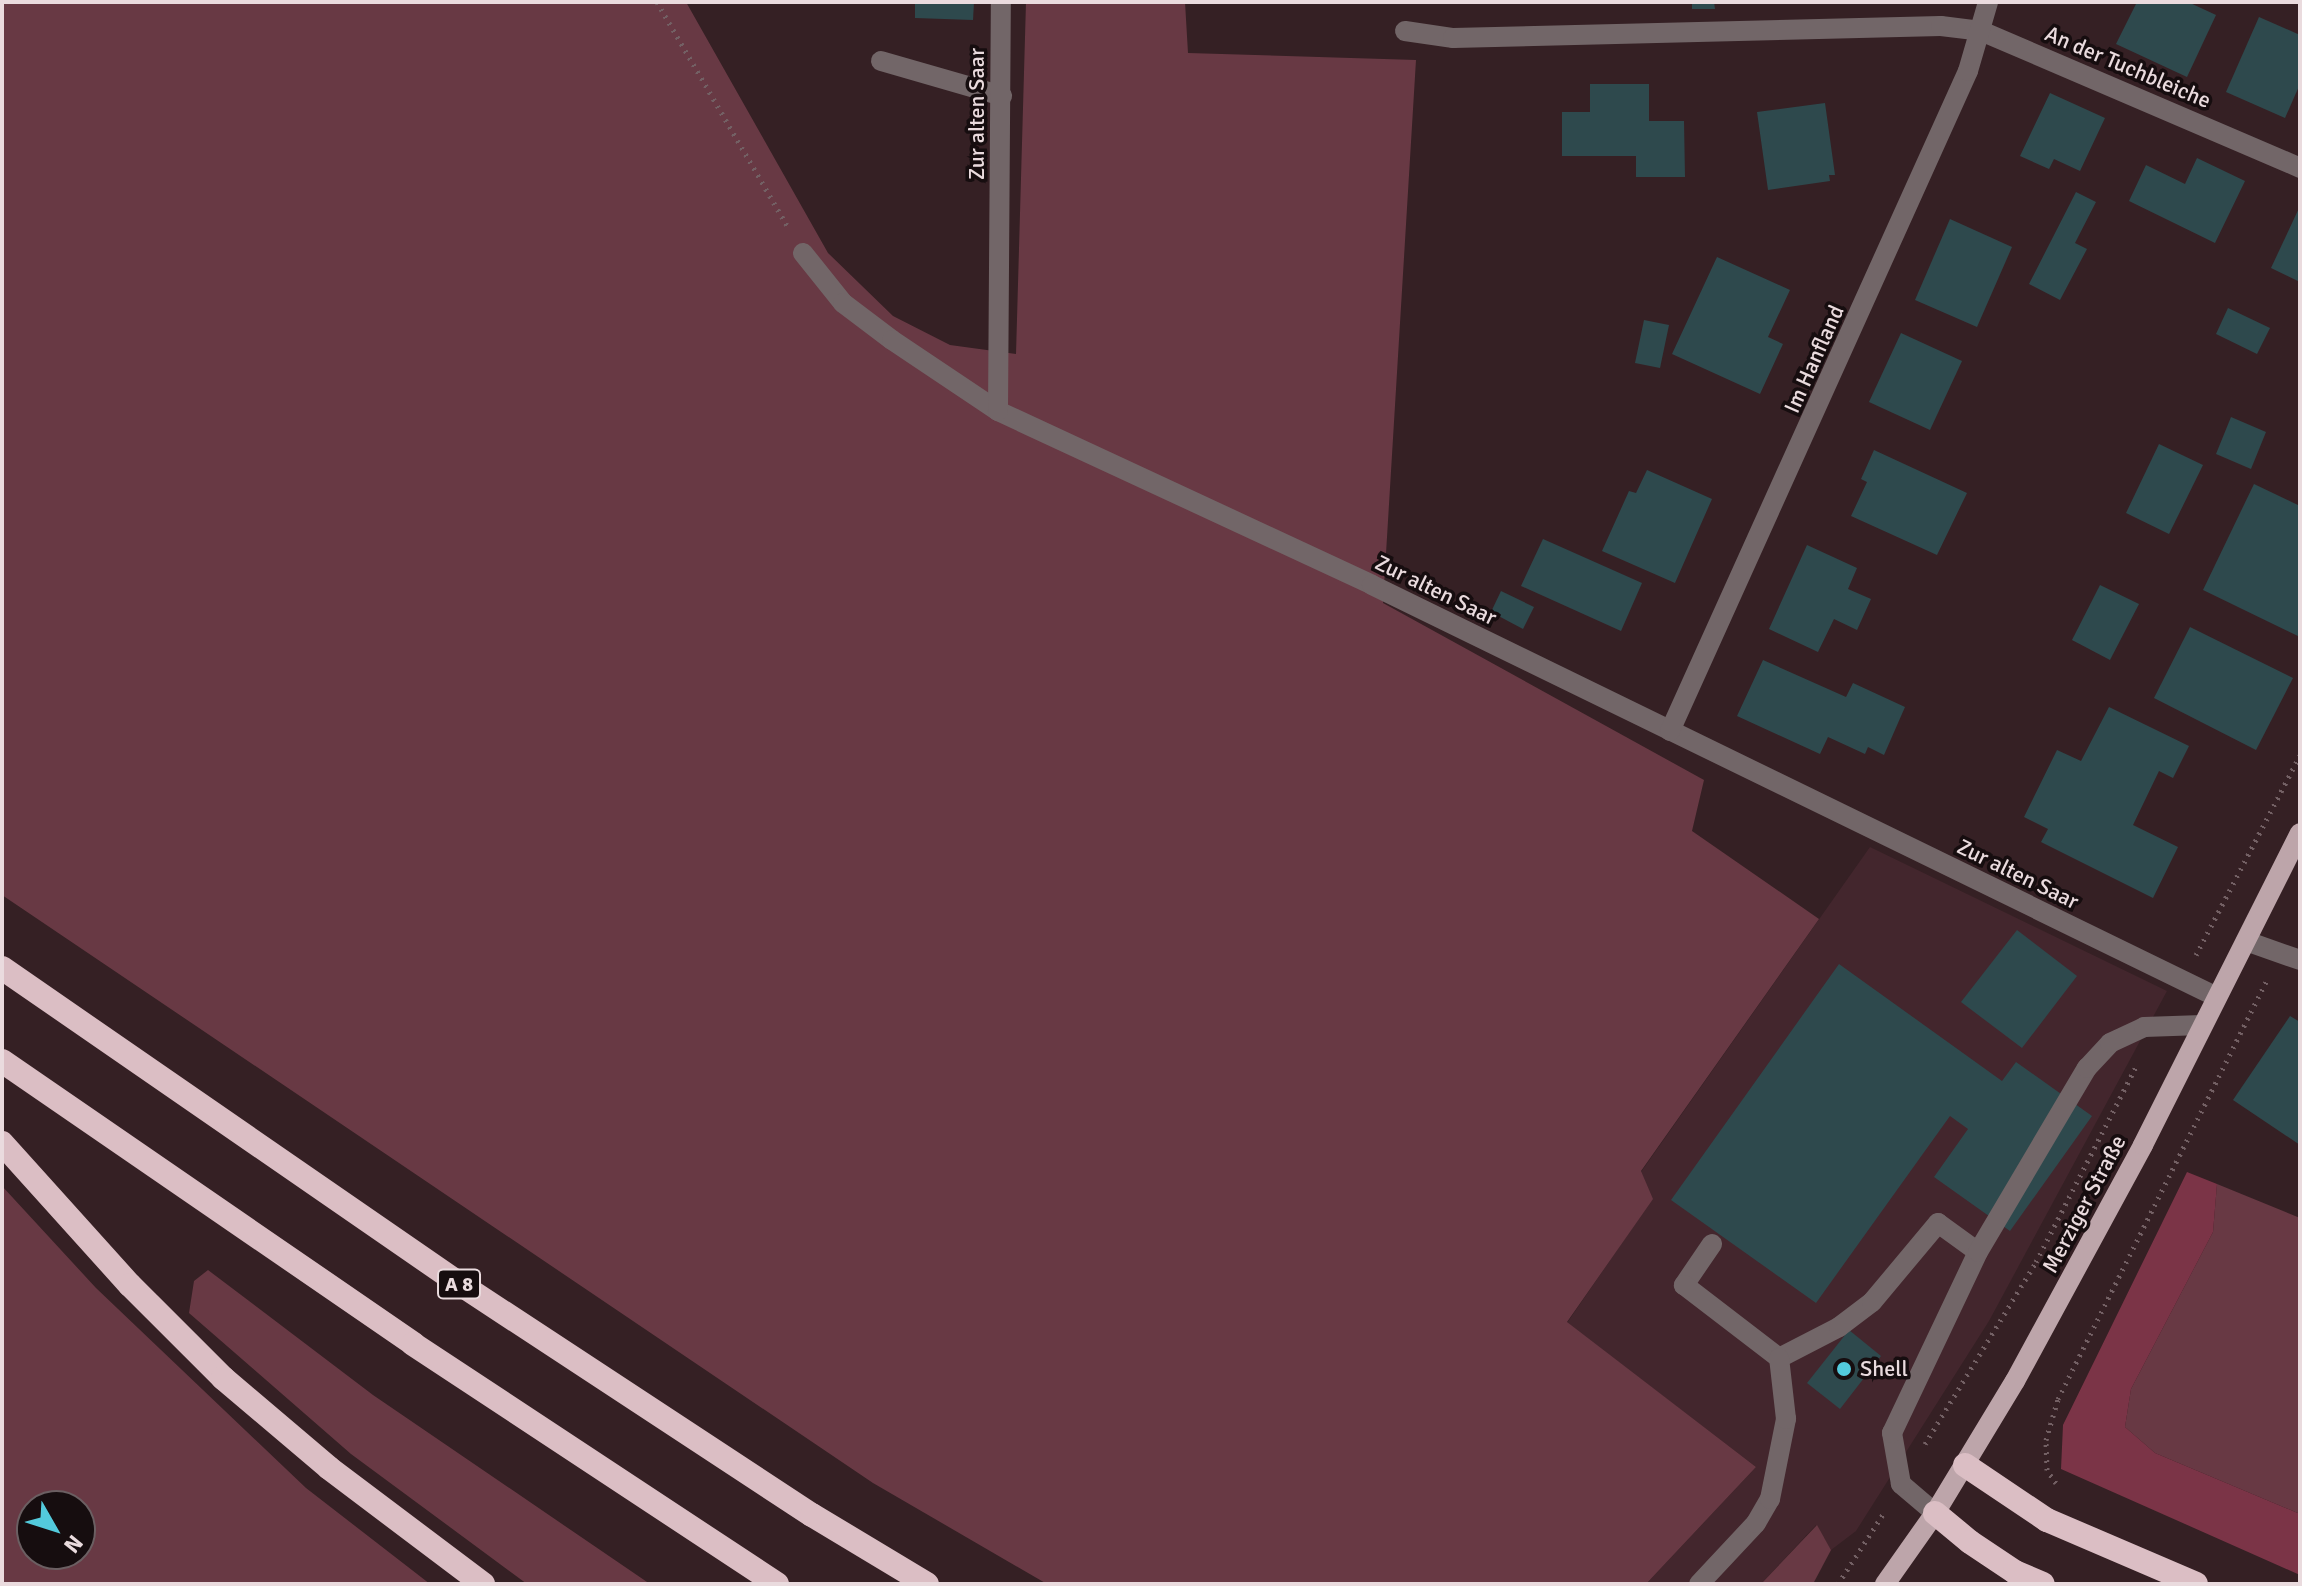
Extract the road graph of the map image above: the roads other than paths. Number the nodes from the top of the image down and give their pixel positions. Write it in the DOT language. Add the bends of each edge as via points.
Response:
graph roads {
  1 [pos="1001,2"];
  2 [pos="1988,2"];
  3 [pos="1405,31"];
  4 [pos="1981,31"];
  5 [pos="881,61"];
  6 [pos="1002,96"];
  7 [pos="2300,168"];
  8 [pos="803,253"];
  9 [pos="998,411"];
  10 [pos="1670,731"];
  11 [pos="2300,833"];
  12 [pos="2246,941"];
  13 [pos="2290,957"];
  14 [pos="2,968"];
  15 [pos="2217,997"];
  16 [pos="2202,1025"];
  17 [pos="2,1061"];
  18 [pos="2,1143"];
  19 [pos="1712,1244"];
  20 [pos="1978,1252"];
  21 [pos="1779,1358"];
  22 [pos="1965,1465"];
  23 [pos="1935,1513"];
  24 [pos="483,1584"];
  25 [pos="777,1584"];
  26 [pos="927,1584"];
  27 [pos="1699,1584"];
  28 [pos="1885,1584"];
  29 [pos="2043,1584"];
  30 [pos="2196,1584"];
  1 -- 6 [label="street, Zur alten Saar"];
  2 -- 4 [label="street, Im Hanfland"];
  3 -- 4 [label="street, An der Tuchbleiche" via="1453,38 1941,26"];
  4 -- 7 [label="street, An der Tuchbleiche"];
  4 -- 10 [label="street, Im Hanfland" via="1834,375"];
  5 -- 6 [label="street"];
  6 -- 9 [label="street, Zur alten Saar"];
  8 -- 9 [label="street" via="843,303"];
  9 -- 10 [label="street, Zur alten Saar"];
  10 -- 15 [label="street, Zur alten Saar"];
  11 -- 12 [label="main road, Merziger Straße"];
  12 -- 13 [label="street"];
  12 -- 15 [label="main road, Merziger Straße"];
  14 -- 26 [label="highway, A 8" via="467,1289"];
  15 -- 16 [label="main road, Merziger Straße"];
  16 -- 20 [label="street" via="2144,1027 2110,1043 2087,1068"];
  16 -- 22 [label="main road, Merziger Straße" via="2128,1173"];
  17 -- 25 [label="highway" via="413,1344"];
  18 -- 24 [label="highway" via="130,1285 223,1378 329,1468"];
  19 -- 21 [label="street" via="1684,1285"];
  20 -- 21 [label="street" via="1938,1223 1872,1302 1839,1327"];
  20 -- 23 [label="street" via="1892,1433 1901,1484"];
  21 -- 27 [label="street" via="1786,1419 1770,1499 1756,1523"];
  22 -- 23 [label="main road, Merziger Straße"];
  22 -- 30 [label="highway" via="2047,1520"];
  23 -- 28 [label="main road, Merziger Straße"];
  23 -- 29 [label="highway" via="1981,1549"];
}
